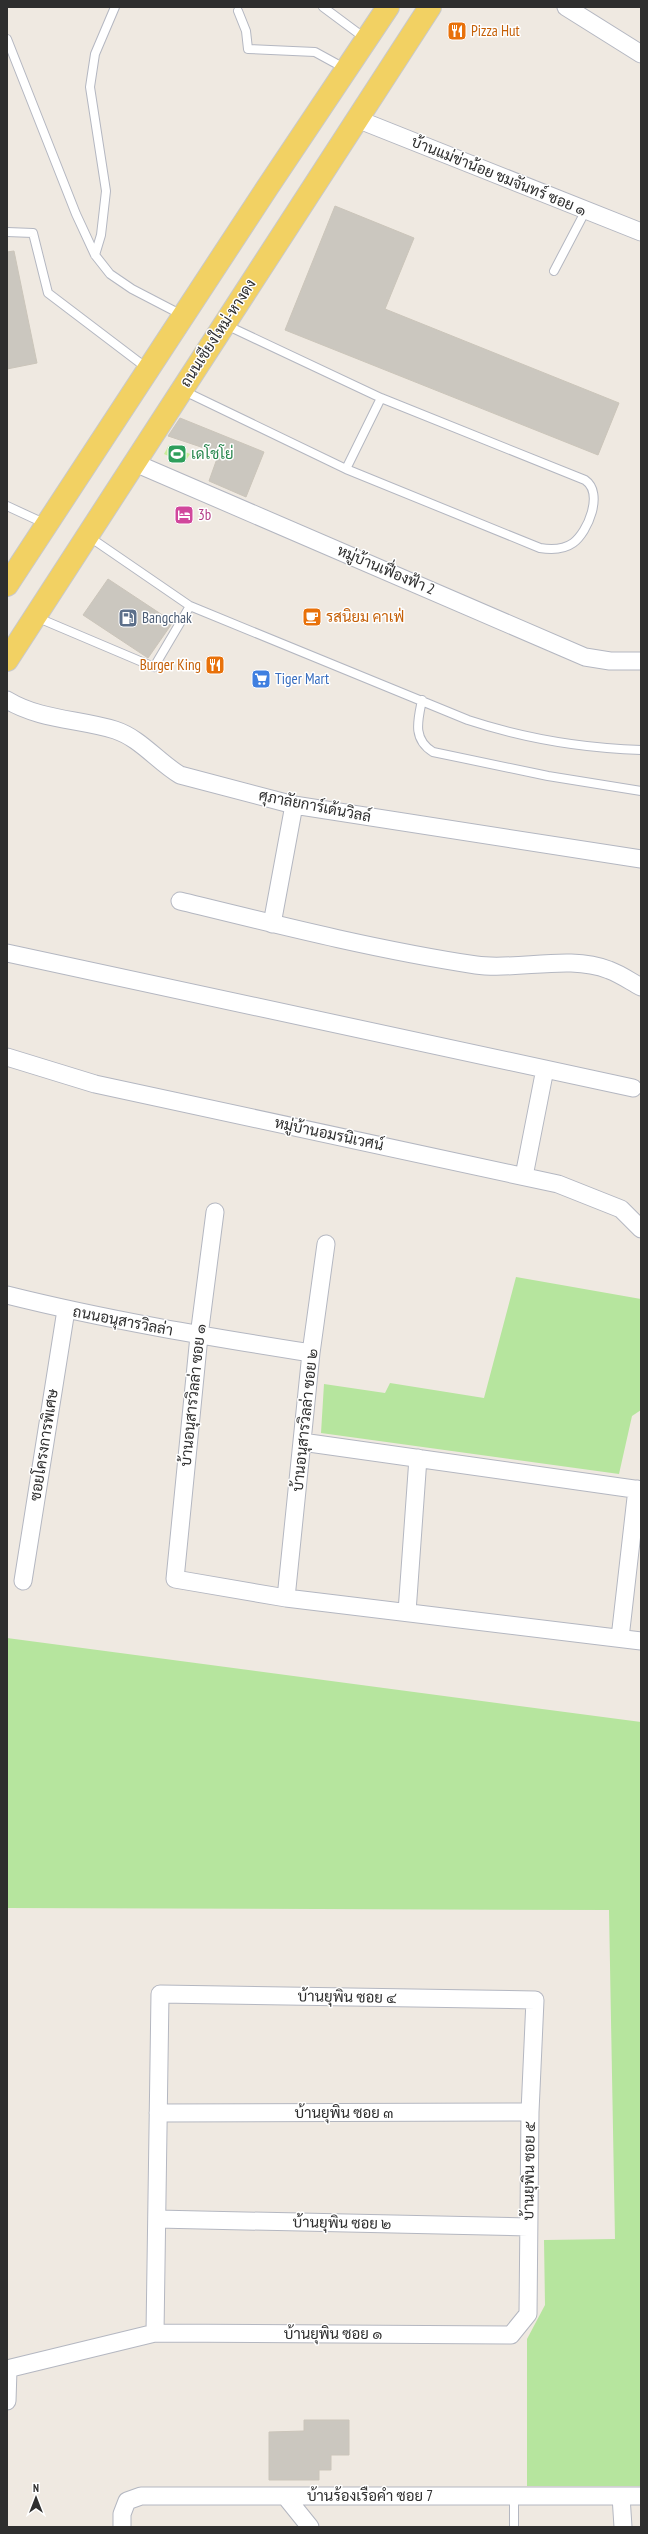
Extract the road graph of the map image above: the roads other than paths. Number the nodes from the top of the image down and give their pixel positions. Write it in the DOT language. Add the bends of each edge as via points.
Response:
graph roads {
  1 [pos="115,7"];
  2 [pos="323,7"];
  3 [pos="388,7"];
  4 [pos="430,7"];
  5 [pos="566,7"];
  6 [pos="238,11"];
  7 [pos="7,39"];
  8 [pos="366,40"];
  9 [pos="641,54"];
  10 [pos="396,59"];
  11 [pos="347,69"];
  12 [pos="357,119"];
  13 [pos="586,210"];
  14 [pos="7,232"];
  15 [pos="641,232"];
  16 [pos="95,255"];
  17 [pos="554,271"];
  18 [pos="183,316"];
  19 [pos="224,324"];
  20 [pos="148,370"];
  21 [pos="181,390"];
  22 [pos="382,398"];
  23 [pos="135,463"];
  24 [pos="346,469"];
  25 [pos="7,506"];
  26 [pos="47,524"];
  27 [pos="88,536"];
  28 [pos="7,585"];
  29 [pos="190,606"];
  30 [pos="35,616"];
  31 [pos="7,660"];
  32 [pos="641,661"];
  33 [pos="7,700"];
  34 [pos="422,700"];
  35 [pos="641,750"];
  36 [pos="641,791"];
  37 [pos="294,805"];
  38 [pos="641,859"];
  39 [pos="180,901"];
  40 [pos="272,924"];
  41 [pos="7,953"];
  42 [pos="641,987"];
  43 [pos="7,1057"];
  44 [pos="545,1069"];
  45 [pos="633,1088"];
  46 [pos="524,1176"];
  47 [pos="215,1212"];
  48 [pos="641,1229"];
  49 [pos="326,1244"];
  50 [pos="7,1294"];
  51 [pos="66,1310"];
  52 [pos="199,1336"];
  53 [pos="311,1354"];
  54 [pos="302,1442"];
  55 [pos="418,1458"];
  56 [pos="639,1490"];
  57 [pos="23,1581"];
  58 [pos="286,1598"];
  59 [pos="407,1612"];
  60 [pos="620,1638"];
  61 [pos="641,1641"];
  62 [pos="534,2000"];
  63 [pos="530,2112"];
  64 [pos="158,2113"];
  65 [pos="157,2219"];
  66 [pos="528,2227"];
  67 [pos="155,2333"];
  68 [pos="511,2335"];
  69 [pos="8,2369"];
  70 [pos="7,2401"];
  71 [pos="285,2496"];
  72 [pos="514,2496"];
  73 [pos="620,2496"];
  74 [pos="641,2496"];
  75 [pos="122,2527"];
  76 [pos="310,2527"];
  77 [pos="514,2527"];
  78 [pos="623,2527"];
  1 -- 16 [label="lane" via="95,54 90,87 106,191 101,235"];
  2 -- 8 [label="lane"];
  3 -- 8 [label="main road"];
  4 -- 10 [label="main road, ถนนเชียงใหม่-หางดง"];
  5 -- 9 [label="street"];
  6 -- 11 [label="lane" via="246,31 248,49 315,52"];
  7 -- 16 [label="lane" via="76,214"];
  8 -- 10 [label="main road"];
  8 -- 11 [label="main road"];
  10 -- 12 [label="main road, ถนนเชียงใหม่-หางดง"];
  11 -- 18 [label="main road"];
  12 -- 13 [label="street, บ้านแม่ข่าน้อย ชมจันทร์ ซอย ๑"];
  12 -- 19 [label="main road, ถนนเชียงใหม่-หางดง"];
  13 -- 15 [label="street, บ้านแม่ข่าน้อย ชมจันทร์ ซอย ๑"];
  13 -- 17 [label="lane"];
  14 -- 20 [label="lane" via="33,233 48,294"];
  16 -- 18 [label="lane" via="110,274 132,289"];
  18 -- 20 [label="main road"];
  19 -- 21 [label="main road, ถนนเชียงใหม่-หางดง"];
  19 -- 22 [label="lane"];
  20 -- 26 [label="main road"];
  21 -- 23 [label="main road, ถนนเชียงใหม่-หางดง"];
  21 -- 24 [label="lane"];
  22 -- 24 [label="lane"];
  22 -- 24 [label="lane" via="585,480 592,491 593,505 589,521 574,543 560,549 540,548"];
  23 -- 27 [label="main road, ถนนเชียงใหม่-หางดง"];
  23 -- 32 [label="street, หมู่บ้านเฟื่องฟ้า 2" via="585,657 610,661"];
  25 -- 26 [label="lane"];
  26 -- 28 [label="main road"];
  27 -- 29 [label="lane"];
  27 -- 30 [label="main road, ถนนเชียงใหม่-หางดง"];
  29 -- 30 [label="lane" via="154,668"];
  29 -- 34 [label="lane"];
  30 -- 31 [label="main road, ถนนเชียงใหม่-หางดง"];
  33 -- 37 [label="street, ศุภาลัยการ์เด้นวิลล์" via="24,711 116,731 131,738 180,775"];
  34 -- 35 [label="lane" via="468,720 514,734 600,748"];
  34 -- 36 [label="lane" via="418,732 420,740 433,752 548,776"];
  37 -- 38 [label="street, ศุภาลัยการ์เด้นวิลล์"];
  37 -- 40 [label="street"];
  39 -- 40 [label="street"];
  40 -- 42 [label="street" via="492,967 556,963 608,969"];
  41 -- 44 [label="street"];
  43 -- 46 [label="street, หมู่บ้านอมรนิเวศน์" via="95,1084"];
  44 -- 45 [label="street"];
  44 -- 46 [label="street"];
  46 -- 48 [label="street, หมู่บ้านอมรนิเวศน์" via="558,1184 621,1209"];
  47 -- 52 [label="street, บ้านอนุสารวิลล่า ซอย ๑"];
  49 -- 53 [label="street, บ้านอนุสารวิลล่า ซอย ๒"];
  50 -- 51 [label="street, ถนนอนุสารวิลล่า"];
  51 -- 52 [label="street, ถนนอนุสารวิลล่า"];
  51 -- 57 [label="street, ซอยโครงการพิเศษ"];
  52 -- 53 [label="street, ถนนอนุสารวิลล่า"];
  52 -- 58 [label="street, บ้านอนุสารวิลล่า ซอย ๑" via="175,1579"];
  53 -- 54 [label="street, บ้านอนุสารวิลล่า ซอย ๒"];
  54 -- 55 [label="street"];
  54 -- 58 [label="street, บ้านอนุสารวิลล่า ซอย ๒"];
  55 -- 56 [label="street"];
  55 -- 59 [label="street"];
  56 -- 60 [label="street"];
  58 -- 59 [label="street"];
  59 -- 60 [label="street"];
  60 -- 61 [label="street"];
  62 -- 63 [label="street, บ้านยุพิน ซอย ๕"];
  62 -- 64 [label="street, บ้านยุพิน ซอย ๔" via="160,1994"];
  63 -- 64 [label="street, บ้านยุพิน ซอย ๓"];
  63 -- 66 [label="street, บ้านยุพิน ซอย ๕"];
  64 -- 65 [label="street"];
  65 -- 66 [label="street, บ้านยุพิน ซอย ๒"];
  65 -- 67 [label="street"];
  66 -- 68 [label="street, บ้านยุพิน ซอย ๕" via="528,2314"];
  67 -- 68 [label="street, บ้านยุพิน ซอย ๑"];
  67 -- 69 [label="street, บ้านยุพิน ซอย ๑"];
  69 -- 70 [label="street"];
  71 -- 72 [label="street, บ้านร้องเรือคำ ซอย 7"];
  71 -- 75 [label="street, บ้านร้องเรือคำ ซอย 7" via="141,2496 127,2501 122,2514"];
  71 -- 76 [label="street"];
  72 -- 73 [label="street, บ้านร้องเรือคำ ซอย 7"];
  72 -- 77 [label="lane"];
  73 -- 74 [label="street, บ้านร้องเรือคำ ซอย 7"];
  73 -- 78 [label="street"];
}
